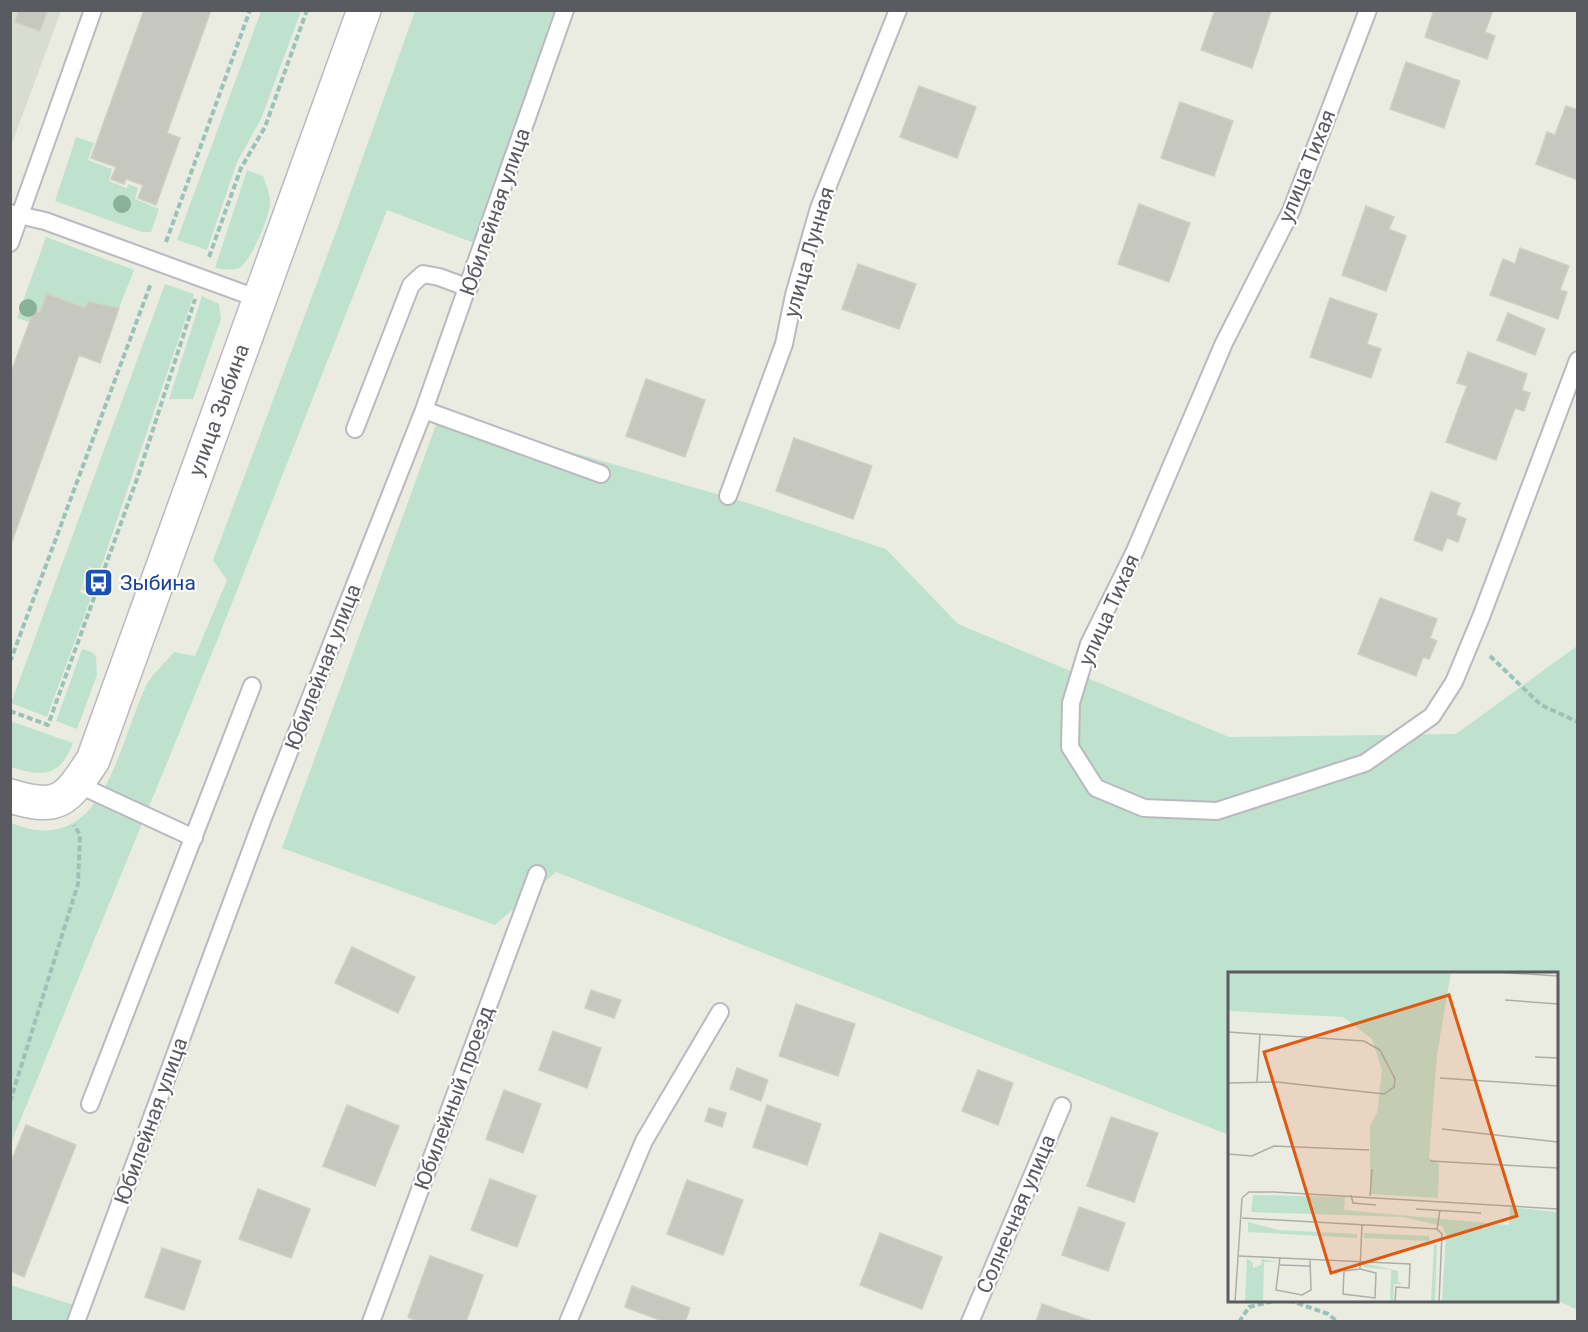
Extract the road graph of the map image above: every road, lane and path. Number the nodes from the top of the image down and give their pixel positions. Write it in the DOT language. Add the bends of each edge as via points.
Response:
graph roads {
  1 [pos="93,10"];
  2 [pos="250,10"];
  3 [pos="307,10"];
  4 [pos="364,10"];
  5 [pos="565,10"];
  6 [pos="898,10"];
  7 [pos="1368,10"];
  8 [pos="15,214"];
  9 [pos="10,243"];
  10 [pos="159,262"];
  11 [pos="201,279"];
  12 [pos="469,288"];
  13 [pos="260,299"];
  14 [pos="1578,360"];
  15 [pos="424,410"];
  16 [pos="356,429"];
  17 [pos="601,474"];
  18 [pos="728,496"];
  19 [pos="1472,638"];
  20 [pos="10,662"];
  21 [pos="252,686"];
  22 [pos="10,711"];
  23 [pos="1578,722"];
  24 [pos="68,793"];
  25 [pos="10,796"];
  26 [pos="194,838"];
  27 [pos="537,874"];
  28 [pos="720,1012"];
  29 [pos="10,1102"];
  30 [pos="90,1104"];
  31 [pos="1062,1106"];
  32 [pos="1270,1302"];
  33 [pos="1295,1302"];
  34 [pos="76,1322"];
  35 [pos="371,1322"];
  36 [pos="568,1322"];
  37 [pos="970,1322"];
  38 [pos="1239,1322"];
  39 [pos="1338,1322"];
  1 -- 8 [label="lane"];
  2 -- 10 [label="path"];
  3 -- 11 [label="path" via="265,127 241,168"];
  4 -- 13 [label="street, улица Зыбина"];
  5 -- 12 [label="lane, Юбилейная улица"];
  6 -- 18 [label="lane, улица Лунная" via="819,208 784,344"];
  7 -- 19 [label="lane, улица Тихая" via="1290,211 1224,343 1135,551 1089,644 1071,703 1070,747 1096,788 1144,808 1217,811 1365,763 1432,716 1454,682"];
  8 -- 9 [label="lane"];
  8 -- 10 [label="lane"];
  10 -- 11 [label="lane"];
  10 -- 20 [label="path"];
  11 -- 13 [label="lane"];
  11 -- 22 [label="path" via="138,476 48,725"];
  12 -- 15 [label="lane, Юбилейная улица"];
  12 -- 16 [label="lane" via="423,274 411,285"];
  13 -- 24 [label="street, улица Зыбина" via="93,760"];
  14 -- 19 [label="lane, улица Тихая"];
  15 -- 17 [label="lane"];
  15 -- 34 [label="lane, Юбилейная улица" via="263,818"];
  19 -- 23 [label="path" via="1540,705"];
  21 -- 26 [label="lane"];
  24 -- 25 [label="street" via="36,804"];
  24 -- 26 [label="lane"];
  24 -- 29 [label="path" via="80,835 78,884"];
  26 -- 30 [label="lane"];
  27 -- 35 [label="lane, Юбилейный проезд"];
  28 -- 36 [label="lane" via="644,1140"];
  31 -- 37 [label="lane, Солнечная улица"];
  32 -- 38 [label="path" via="1250,1307"];
  33 -- 39 [label="path" via="1328,1314"];
}
